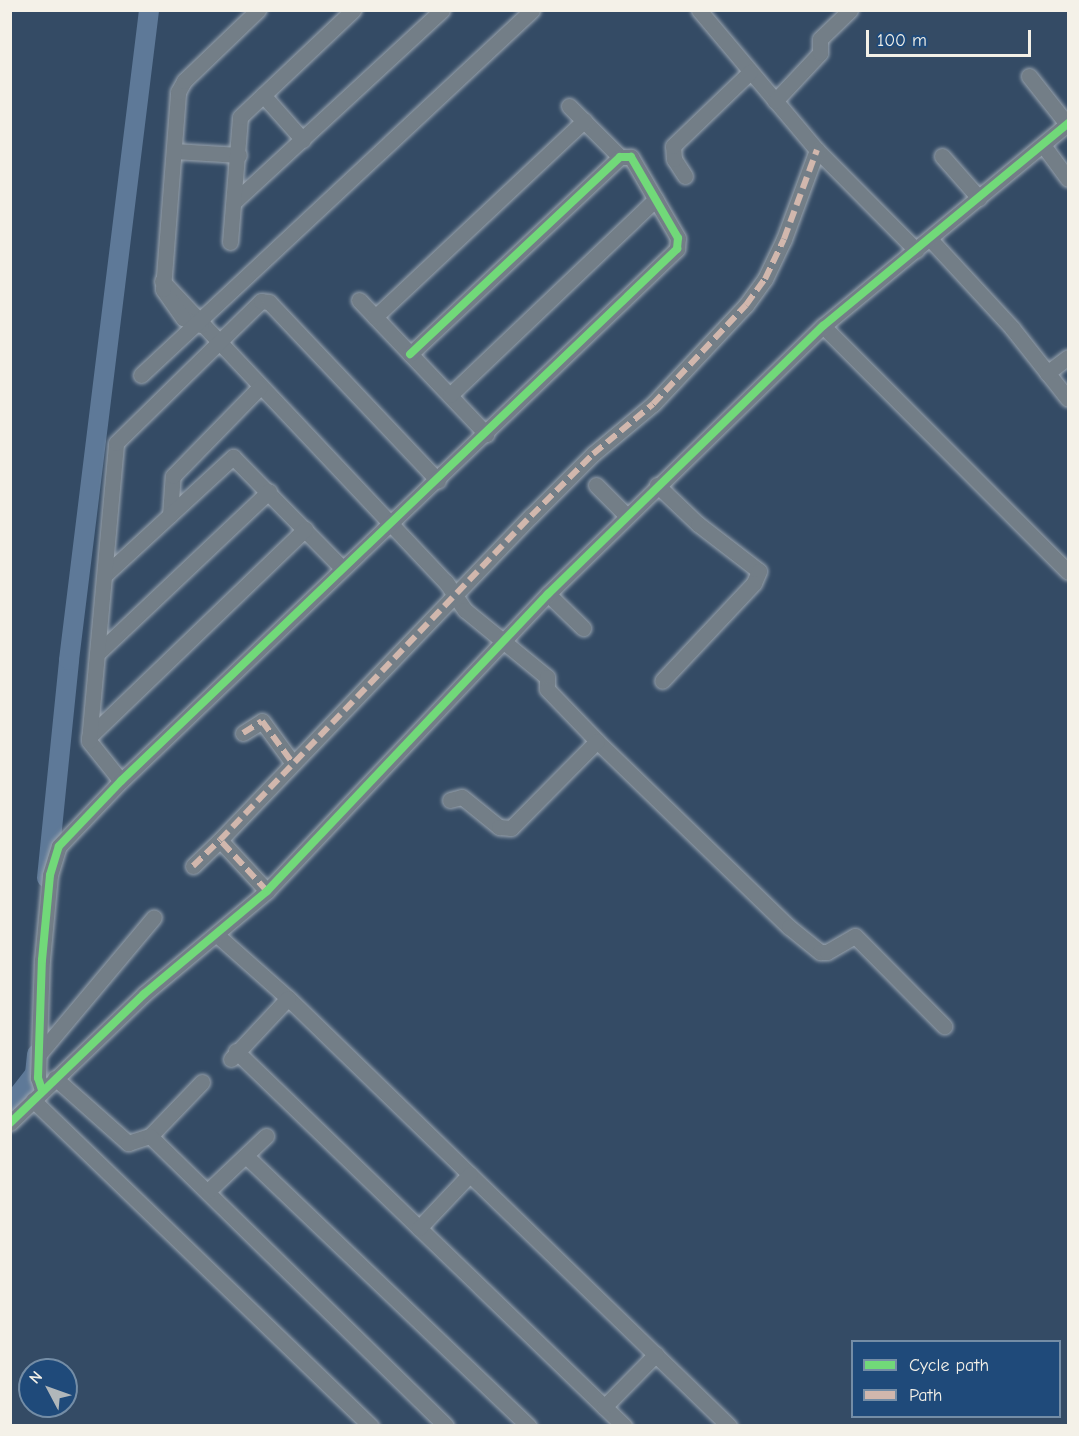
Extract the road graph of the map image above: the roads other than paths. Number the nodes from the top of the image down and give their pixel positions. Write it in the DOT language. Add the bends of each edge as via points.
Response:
graph roads {
  1 [pos="258,10"];
  2 [pos="353,10"];
  3 [pos="442,10"];
  4 [pos="532,10"];
  5 [pos="699,10"];
  6 [pos="850,10"];
  7 [pos="750,72"];
  8 [pos="1029,76"];
  9 [pos="263,95"];
  10 [pos="775,101"];
  11 [pos="569,106"];
  12 [pos="584,121"];
  13 [pos="1068,124"];
  14 [pos="303,140"];
  15 [pos="1043,145"];
  16 [pos="174,151"];
  17 [pos="821,154"];
  18 [pos="239,155"];
  19 [pos="942,156"];
  20 [pos="620,157"];
  21 [pos="685,176"];
  22 [pos="1068,179"];
  23 [pos="980,198"];
  24 [pos="656,199"];
  25 [pos="234,202"];
  26 [pos="930,239"];
  27 [pos="230,242"];
  28 [pos="916,250"];
  29 [pos="359,300"];
  30 [pos="375,317"];
  31 [pos="823,326"];
  32 [pos="204,330"];
  33 [pos="410,354"];
  34 [pos="1068,357"];
  35 [pos="1047,374"];
  36 [pos="141,375"];
  37 [pos="260,387"];
  38 [pos="450,395"];
  39 [pos="1068,399"];
  40 [pos="486,434"];
  41 [pos="438,481"];
  42 [pos="596,485"];
  43 [pos="657,485"];
  44 [pos="269,491"];
  45 [pos="170,515"];
  46 [pos="626,515"];
  47 [pos="391,522"];
  48 [pos="305,529"];
  49 [pos="342,568"];
  50 [pos="1068,572"];
  51 [pos="106,574"];
  52 [pos="454,597"];
  53 [pos="554,600"];
  54 [pos="584,628"];
  55 [pos="502,644"];
  56 [pos="99,652"];
  57 [pos="662,681"];
  58 [pos="243,733"];
  59 [pos="89,737"];
  60 [pos="597,741"];
  61 [pos="292,762"];
  62 [pos="121,781"];
  63 [pos="450,800"];
  64 [pos="220,840"];
  65 [pos="193,866"];
  66 [pos="267,891"];
  67 [pos="154,917"];
  68 [pos="220,938"];
  69 [pos="288,998"];
  70 [pos="944,1026"];
  71 [pos="40,1053"];
  72 [pos="59,1081"];
  73 [pos="202,1082"];
  74 [pos="38,1100"];
  75 [pos="12,1121"];
  76 [pos="150,1136"];
  77 [pos="266,1136"];
  78 [pos="246,1156"];
  79 [pos="471,1174"];
  80 [pos="208,1191"];
  81 [pos="419,1228"];
  82 [pos="656,1354"];
  83 [pos="604,1407"];
  84 [pos="524,1424"];
  85 [pos="371,1425"];
  86 [pos="446,1425"];
  87 [pos="624,1425"];
  88 [pos="729,1425"];
  1 -- 16 [label="street" via="179,86"];
  2 -- 9 [label="street"];
  3 -- 14 [label="street"];
  4 -- 32 [label="street"];
  5 -- 7 [label="street"];
  6 -- 10 [label="street" via="820,39 820,53"];
  7 -- 10 [label="street"];
  7 -- 21 [label="street" via="689,127 672,151"];
  8 -- 13 [label="street"];
  9 -- 14 [label="street"];
  9 -- 18 [label="street" via="240,117"];
  10 -- 17 [label="street"];
  11 -- 12 [label="street"];
  12 -- 20 [label="street"];
  12 -- 30 [label="street"];
  13 -- 15 [label="street"];
  14 -- 25 [label="street"];
  15 -- 22 [label="street"];
  15 -- 23 [label="street"];
  16 -- 18 [label="street"];
  16 -- 32 [label="street" via="162,281"];
  17 -- 28 [label="street"];
  17 -- 52 [label="street" via="765,279 746,305 653,404 593,454"];
  18 -- 25 [label="street"];
  19 -- 23 [label="street"];
  20 -- 24 [label="street" via="631,157"];
  20 -- 33 [label="street"];
  23 -- 26 [label="street"];
  24 -- 38 [label="street"];
  24 -- 40 [label="street" via="678,238 677,249"];
  25 -- 27 [label="street"];
  26 -- 28 [label="street"];
  26 -- 35 [label="street" via="1012,328"];
  28 -- 31 [label="street"];
  29 -- 30 [label="street"];
  30 -- 33 [label="street"];
  31 -- 43 [label="street"];
  31 -- 50 [label="street"];
  32 -- 36 [label="street"];
  32 -- 37 [label="street"];
  32 -- 41 [label="street" via="265,299"];
  32 -- 51 [label="street" via="116,443"];
  33 -- 38 [label="street"];
  34 -- 35 [label="street"];
  35 -- 39 [label="street"];
  37 -- 45 [label="street" via="173,476"];
  37 -- 47 [label="street"];
  38 -- 40 [label="street"];
  40 -- 41 [label="street"];
  41 -- 47 [label="street"];
  42 -- 46 [label="street"];
  43 -- 46 [label="street"];
  43 -- 57 [label="street" via="698,524 759,571 754,583"];
  44 -- 45 [label="street" via="233,457"];
  44 -- 48 [label="street"];
  44 -- 56 [label="street"];
  45 -- 51 [label="street"];
  46 -- 53 [label="street"];
  47 -- 49 [label="street"];
  47 -- 52 [label="street" via="446,582"];
  48 -- 49 [label="street"];
  48 -- 59 [label="street"];
  49 -- 62 [label="street"];
  51 -- 56 [label="street"];
  52 -- 55 [label="street"];
  52 -- 61 [label="street"];
  53 -- 54 [label="street"];
  53 -- 55 [label="street"];
  55 -- 60 [label="street" via="514,646 547,676 547,689"];
  55 -- 66 [label="street"];
  56 -- 59 [label="street"];
  58 -- 61 [label="street" via="262,722"];
  59 -- 62 [label="street" via="91,745"];
  60 -- 63 [label="street" via="511,828 499,827 462,797"];
  60 -- 70 [label="street" via="813,948 827,952 855,936"];
  61 -- 64 [label="street"];
  62 -- 71 [label="street" via="52,858 42,960"];
  64 -- 65 [label="street"];
  64 -- 66 [label="street"];
  66 -- 68 [label="street"];
  67 -- 71 [label="street"];
  68 -- 69 [label="street"];
  68 -- 72 [label="street" via="144,994"];
  69 -- 79 [label="street"];
  69 -- 81 [label="street" via="233,1055"];
  71 -- 74 [label="street"];
  72 -- 74 [label="street"];
  72 -- 76 [label="street" via="125,1142"];
  73 -- 76 [label="street"];
  74 -- 75 [label="street"];
  74 -- 85 [label="street"];
  76 -- 80 [label="street"];
  77 -- 78 [label="street"];
  78 -- 80 [label="street"];
  78 -- 84 [label="street"];
  79 -- 81 [label="street"];
  79 -- 82 [label="street"];
  80 -- 86 [label="street"];
  81 -- 83 [label="street"];
  82 -- 83 [label="street"];
  82 -- 88 [label="street"];
  83 -- 87 [label="street"];
}
